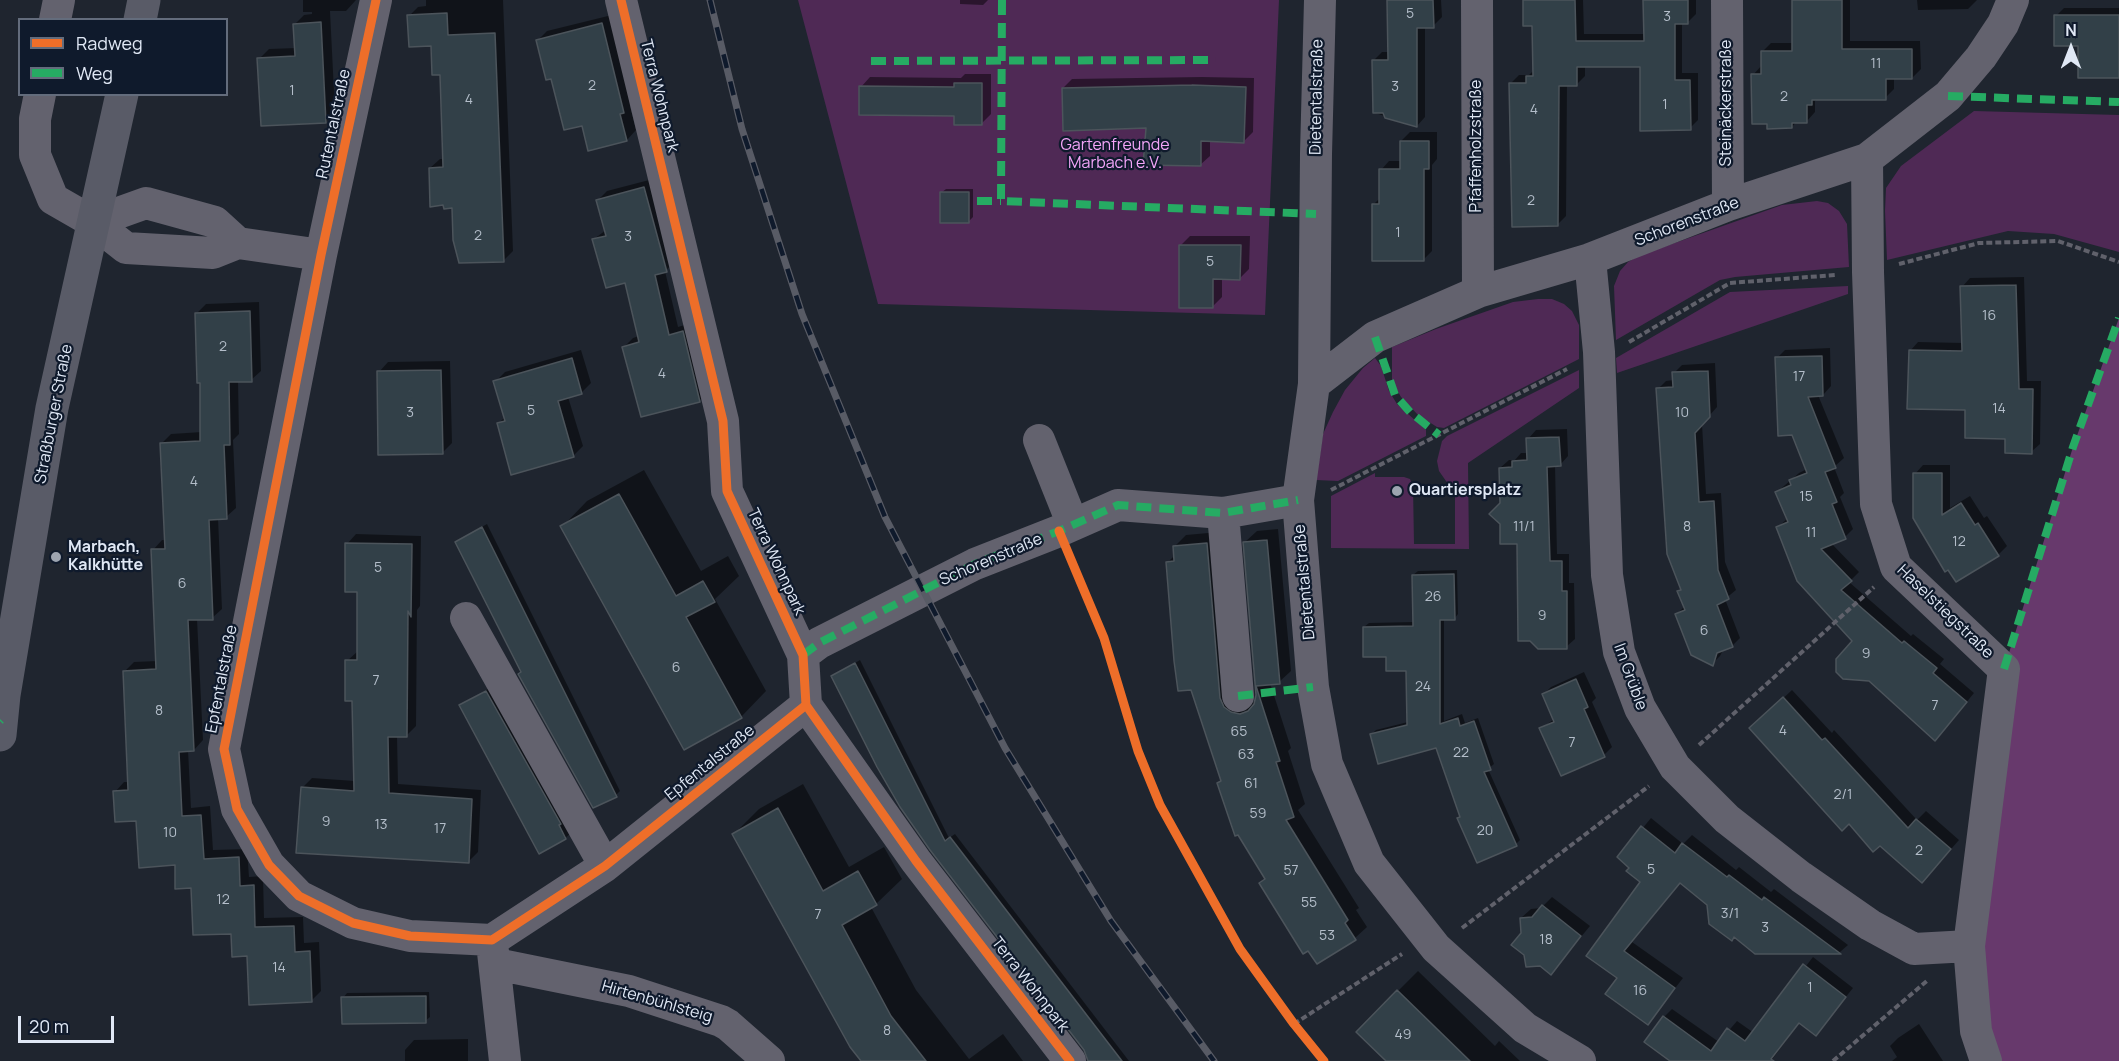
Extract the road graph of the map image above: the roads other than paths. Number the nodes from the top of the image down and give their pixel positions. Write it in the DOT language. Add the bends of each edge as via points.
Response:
graph roads {
  1 [pos="58,0"];
  2 [pos="144,0"];
  3 [pos="376,0"];
  4 [pos="621,0"];
  5 [pos="1320,0"];
  6 [pos="1477,0"];
  7 [pos="1727,0"];
  8 [pos="2013,0"];
  9 [pos="55,18"];
  10 [pos="140,18"];
  11 [pos="40,96"];
  12 [pos="123,96"];
  13 [pos="1867,159"];
  14 [pos="1728,205"];
  15 [pos="93,222"];
  16 [pos="238,243"];
  17 [pos="321,255"];
  18 [pos="1590,259"];
  19 [pos="1478,292"];
  20 [pos="1314,384"];
  21 [pos="1039,440"];
  22 [pos="1298,500"];
  23 [pos="1222,513"];
  24 [pos="1073,525"];
  25 [pos="466,618"];
  26 [pos="803,655"];
  27 [pos="1238,696"];
  28 [pos="806,705"];
  29 [pos="0,735"];
  30 [pos="605,866"];
  31 [pos="1969,946"];
  32 [pos="494,952"];
  33 [pos="505,1061"];
  34 [pos="769,1061"];
  35 [pos="1070,1061"];
  36 [pos="1580,1061"];
  37 [pos="1986,1061"];
  1 -- 9 [label="street"];
  2 -- 10 [label="main road"];
  3 -- 17 [label="street, Rutentalstraße"];
  4 -- 26 [label="street, Terra Wohnpark" via="723,421 727,491"];
  5 -- 20 [label="street, Dietentalstraße"];
  6 -- 19 [label="street, Pfaffenholzstraße"];
  7 -- 14 [label="street, Steinäckerstraße"];
  8 -- 13 [label="street, Schorenstraße" via="2003,24 1981,57 1948,96"];
  11 -- 15 [label="street" via="35,154 52,199"];
  12 -- 15 [label="main road, Straßburger Straße"];
  13 -- 14 [label="street, Schorenstraße"];
  13 -- 31 [label="street, Haselstiegstraße" via="1876,504 1896,567 2004,669"];
  14 -- 18 [label="street, Schorenstraße"];
  15 -- 16 [label="street" via="126,248 213,253"];
  15 -- 16 [label="street" via="146,202 215,222"];
  15 -- 29 [label="main road, Straßburger Straße" via="52,408"];
  16 -- 17 [label="street"];
  17 -- 32 [label="street, Epfentalstraße" via="224,749 237,809 269,865 299,896 353,922"];
  18 -- 19 [label="street, Schorenstraße"];
  18 -- 31 [label="street, Im Grüble" via="1599,352 1607,575 1619,652 1640,708 1675,767 1727,819 1801,877 1870,925 1914,949"];
  19 -- 20 [label="street, Schorenstraße" via="1375,338"];
  20 -- 22 [label="street, Dietentalstraße"];
  21 -- 24 [label="street"];
  22 -- 23 [label="street, Schorenstraße"];
  22 -- 36 [label="street, Dietentalstraße" via="1313,687 1327,764 1369,863 1436,948 1526,1028"];
  23 -- 24 [label="street, Schorenstraße" via="1118,505"];
  23 -- 27 [label="street"];
  24 -- 26 [label="street, Schorenstraße" via="975,564 819,643"];
  25 -- 30 [label="street"];
  26 -- 28 [label="street, Terra Wohnpark"];
  28 -- 30 [label="street, Epfentalstraße"];
  28 -- 35 [label="street, Terra Wohnpark" via="916,861"];
  30 -- 32 [label="street, Epfentalstraße"];
  31 -- 37 [label="street, Haselstiegstraße" via="1976,1031"];
  32 -- 33 [label="street"];
  32 -- 34 [label="street, Hirtenbühlsteig" via="721,1021"];
}
